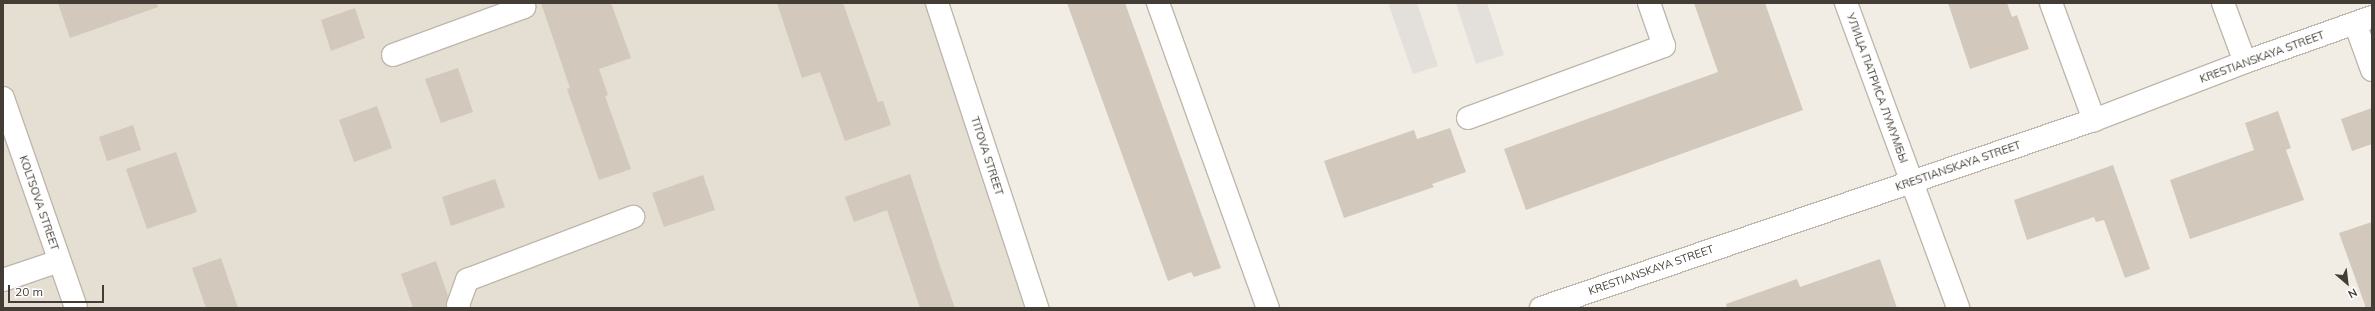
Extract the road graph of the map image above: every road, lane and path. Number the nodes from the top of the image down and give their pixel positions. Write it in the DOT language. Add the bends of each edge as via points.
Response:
graph roads {
  1 [pos="522,3"];
  2 [pos="937,3"];
  3 [pos="1158,3"];
  4 [pos="1649,3"];
  5 [pos="1846,3"];
  6 [pos="2051,3"];
  7 [pos="2223,3"];
  8 [pos="2364,20"];
  9 [pos="393,55"];
  10 [pos="2245,62"];
  11 [pos="2372,70"];
  12 [pos="3,98"];
  13 [pos="1468,118"];
  14 [pos="2094,120"];
  15 [pos="1911,182"];
  16 [pos="633,217"];
  17 [pos="59,261"];
  18 [pos="3,280"];
  19 [pos="1581,301"];
  20 [pos="76,308"];
  21 [pos="459,308"];
  22 [pos="1037,308"];
  23 [pos="1268,308"];
  24 [pos="1540,308"];
  25 [pos="1958,308"];
  1 -- 9 [label="street" via="524,7"];
  2 -- 22 [label="street, TITOVA STREET"];
  3 -- 23 [label="street"];
  4 -- 13 [label="street" via="1664,46"];
  5 -- 15 [label="street, УЛИЦА ПАТРИСА ЛУМУМБЫ"];
  6 -- 14 [label="street"];
  7 -- 10 [label="street"];
  8 -- 10 [label="street, KRESTIANSKAYA STREET"];
  8 -- 11 [label="street"];
  10 -- 14 [label="street, KRESTIANSKAYA STREET"];
  12 -- 17 [label="street, KOLTSOVA STREET"];
  14 -- 15 [label="street, KRESTIANSKAYA STREET"];
  15 -- 19 [label="street, KRESTIANSKAYA STREET"];
  15 -- 25 [label="street, УЛИЦА ПАТРИСА ЛУМУМБЫ"];
  16 -- 21 [label="street" via="467,280"];
  17 -- 18 [label="street"];
  17 -- 20 [label="street, KOLTSOVA STREET"];
  19 -- 24 [label="street, KRESTIANSKAYA STREET"];
}
